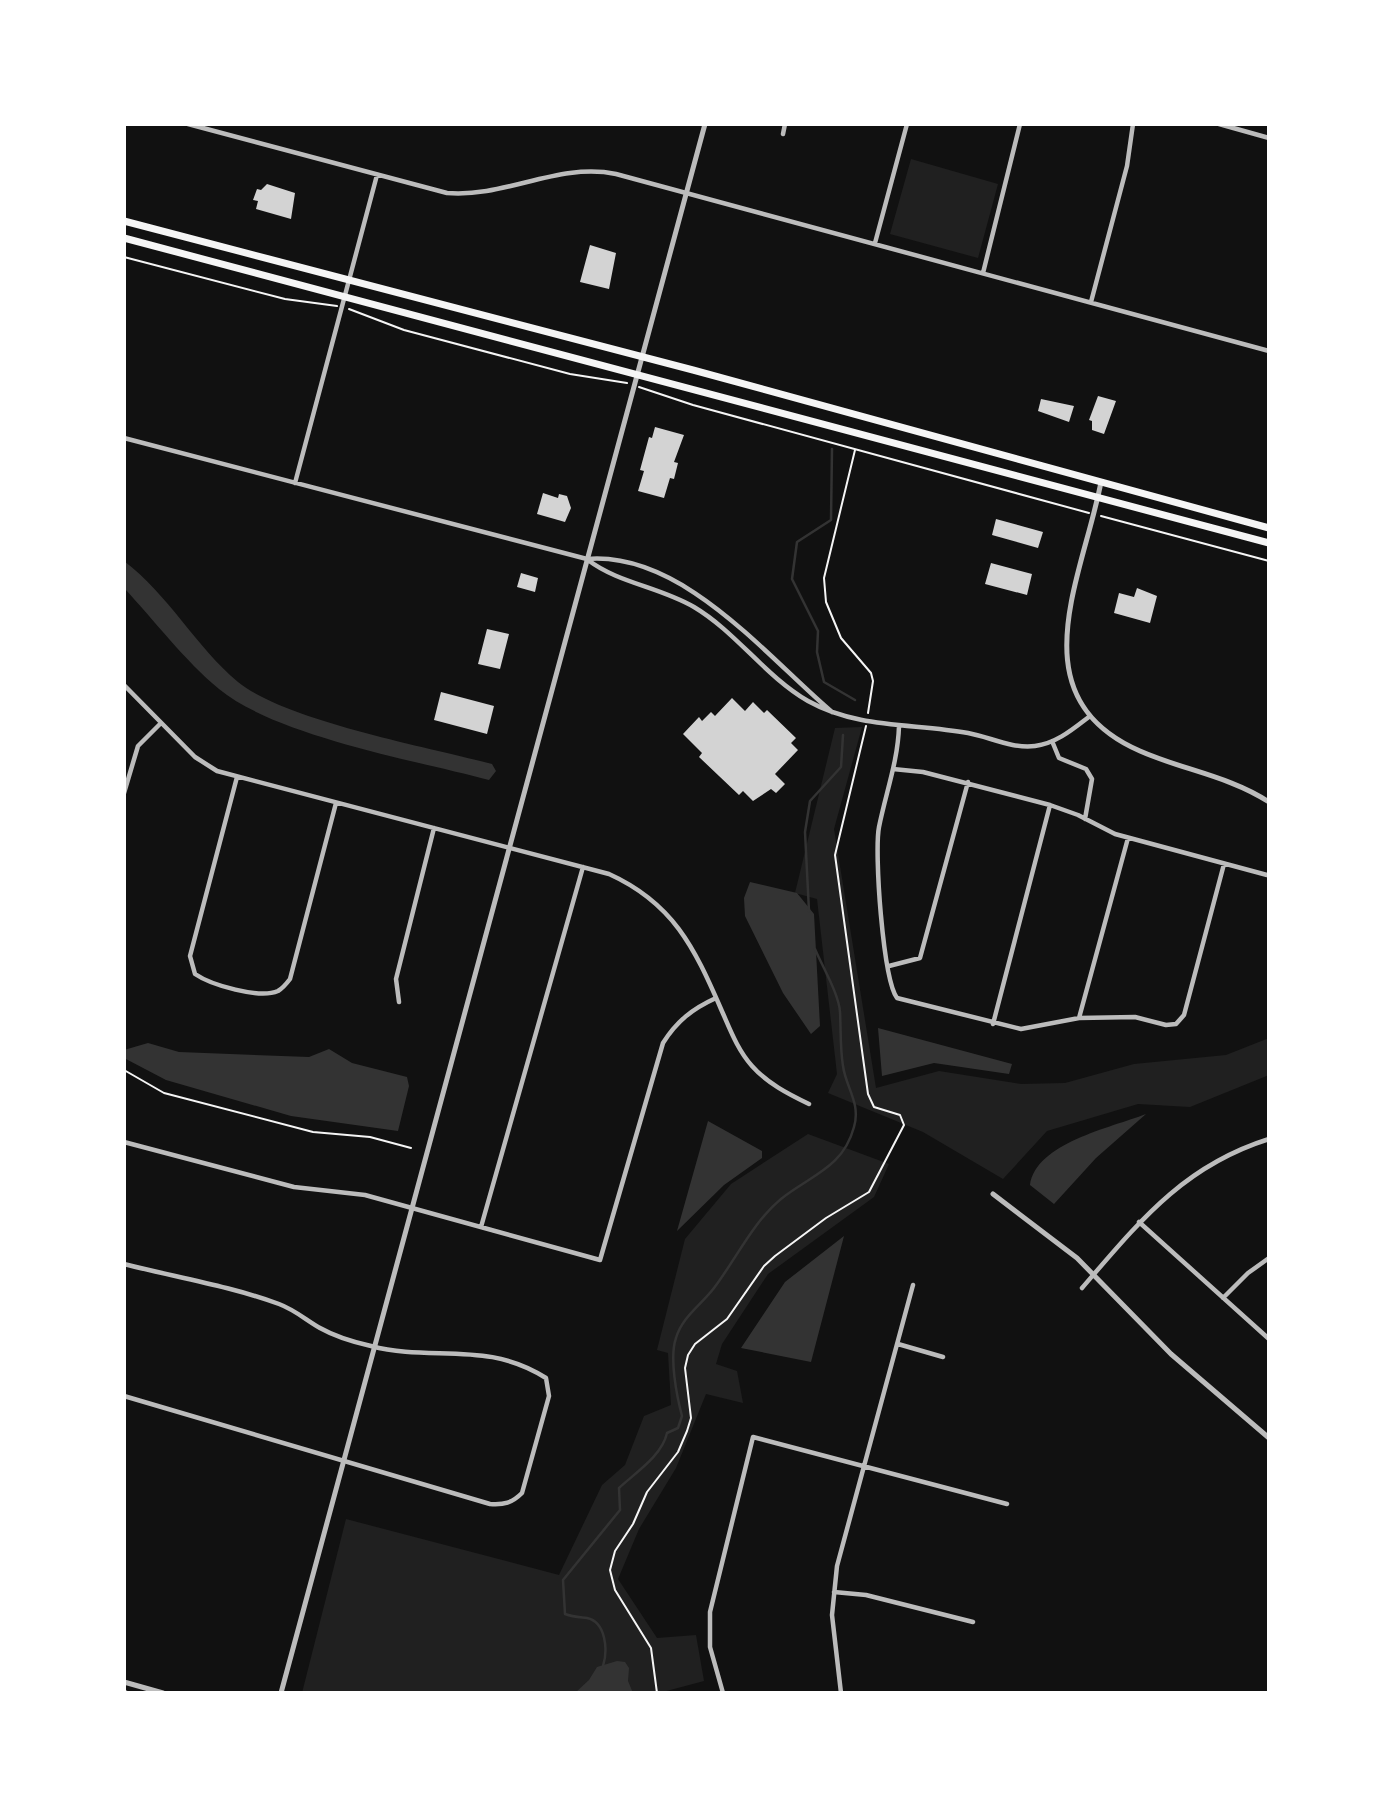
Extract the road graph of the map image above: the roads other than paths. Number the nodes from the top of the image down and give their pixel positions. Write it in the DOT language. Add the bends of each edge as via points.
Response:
graph roads {
  1 [pos="188,124"];
  2 [pos="705,124"];
  3 [pos="785,124"];
  4 [pos="907,124"];
  5 [pos="1020,124"];
  6 [pos="1133,124"];
  7 [pos="1219,124"];
  8 [pos="783,134"];
  9 [pos="1269,138"];
  10 [pos="377,175"];
  11 [pos="686,192"];
  12 [pos="124,221"];
  13 [pos="124,238"];
  14 [pos="874,243"];
  15 [pos="982,272"];
  16 [pos="349,281"];
  17 [pos="346,295"];
  18 [pos="1091,302"];
  19 [pos="1269,351"];
  20 [pos="641,357"];
  21 [pos="637,374"];
  22 [pos="124,438"];
  23 [pos="1101,482"];
  24 [pos="295,483"];
  25 [pos="1098,497"];
  26 [pos="1269,528"];
  27 [pos="1269,543"];
  28 [pos="587,559"];
  29 [pos="124,685"];
  30 [pos="832,712"];
  31 [pos="1090,716"];
  32 [pos="161,723"];
  33 [pos="899,726"];
  34 [pos="1052,741"];
  35 [pos="894,769"];
  36 [pos="237,777"];
  37 [pos="968,782"];
  38 [pos="124,793"];
  39 [pos="1269,802"];
  40 [pos="336,803"];
  41 [pos="1050,805"];
  42 [pos="1085,819"];
  43 [pos="434,828"];
  44 [pos="1128,838"];
  45 [pos="509,848"];
  46 [pos="1224,864"];
  47 [pos="583,867"];
  48 [pos="1267,875"];
  49 [pos="889,966"];
  50 [pos="716,998"];
  51 [pos="399,1002"];
  52 [pos="1079,1018"];
  53 [pos="993,1024"];
  54 [pos="809,1104"];
  55 [pos="1269,1139"];
  56 [pos="124,1142"];
  57 [pos="993,1194"];
  58 [pos="412,1208"];
  59 [pos="1139,1222"];
  60 [pos="481,1227"];
  61 [pos="1269,1258"];
  62 [pos="124,1264"];
  63 [pos="1094,1275"];
  64 [pos="913,1285"];
  65 [pos="1082,1288"];
  66 [pos="1223,1298"];
  67 [pos="1269,1339"];
  68 [pos="898,1344"];
  69 [pos="374,1347"];
  70 [pos="943,1357"];
  71 [pos="124,1395"];
  72 [pos="1269,1438"];
  73 [pos="342,1460"];
  74 [pos="864,1464"];
  75 [pos="1007,1503"];
  76 [pos="834,1592"];
  77 [pos="973,1622"];
  78 [pos="124,1682"];
  79 [pos="163,1693"];
  80 [pos="281,1693"];
  81 [pos="723,1693"];
  82 [pos="841,1693"];
  1 -- 10 [label="street"];
  2 -- 11 [label="street"];
  3 -- 8 [label="street"];
  4 -- 14 [label="street"];
  5 -- 15 [label="street"];
  6 -- 18 [label="street" via="1127,166"];
  7 -- 9 [label="street"];
  10 -- 11 [label="street" via="461,194 587,170"];
  10 -- 16 [label="street"];
  11 -- 14 [label="street"];
  11 -- 20 [label="street"];
  12 -- 16 [label="highway"];
  13 -- 17 [label="highway"];
  14 -- 15 [label="street"];
  15 -- 18 [label="street"];
  16 -- 17 [label="street"];
  16 -- 20 [label="highway"];
  17 -- 21 [label="highway"];
  17 -- 24 [label="street"];
  18 -- 19 [label="street"];
  20 -- 21 [label="street"];
  20 -- 23 [label="highway"];
  21 -- 25 [label="highway"];
  21 -- 28 [label="street"];
  22 -- 24 [label="street"];
  23 -- 25 [label="street"];
  23 -- 26 [label="highway"];
  24 -- 28 [label="street"];
  25 -- 27 [label="highway"];
  25 -- 31 [label="street" via="1068,612 1065,642 1067,667"];
  28 -- 30 [label="street" via="601,570 679,598 701,611 789,689"];
  28 -- 30 [label="street" via="605,558 652,572 702,597"];
  28 -- 45 [label="street"];
  29 -- 32 [label="street"];
  30 -- 33 [label="street"];
  31 -- 34 [label="street"];
  31 -- 39 [label="street" via="1141,752 1246,787"];
  32 -- 36 [label="street" via="205,765"];
  32 -- 38 [label="street" via="138,746"];
  33 -- 34 [label="street" via="934,727 1021,746"];
  33 -- 35 [label="street"];
  34 -- 42 [label="street" via="1059,758 1086,769 1092,779"];
  35 -- 37 [label="street"];
  35 -- 49 [label="street" via="878,838"];
  36 -- 40 [label="street"];
  36 -- 40 [label="street" via="190,956 195,974 211,985 267,993 280,990 290,979"];
  37 -- 41 [label="street"];
  37 -- 49 [label="street" via="920,958"];
  40 -- 43 [label="street"];
  41 -- 42 [label="street"];
  41 -- 53 [label="street"];
  42 -- 44 [label="street"];
  43 -- 45 [label="street"];
  43 -- 51 [label="street" via="396,979"];
  44 -- 46 [label="street"];
  44 -- 52 [label="street"];
  45 -- 47 [label="street"];
  45 -- 58 [label="street"];
  46 -- 48 [label="street"];
  46 -- 52 [label="street" via="1184,1015 1176,1024 1166,1026 1135,1017"];
  47 -- 50 [label="street" via="634,886 662,906 683,934"];
  47 -- 60 [label="street"];
  49 -- 53 [label="street" via="897,998"];
  50 -- 54 [label="street" via="752,1066"];
  50 -- 60 [label="street" via="675,1024 663,1043 600,1260"];
  52 -- 53 [label="street" via="1021,1029"];
  55 -- 59 [label="street" via="1193,1173"];
  56 -- 58 [label="street" via="294,1187 365,1195"];
  57 -- 63 [label="street"];
  58 -- 60 [label="street"];
  58 -- 69 [label="street"];
  59 -- 63 [label="street"];
  59 -- 66 [label="street"];
  61 -- 66 [label="street"];
  62 -- 69 [label="street" via="279,1304 339,1338"];
  63 -- 65 [label="street"];
  63 -- 72 [label="street" via="1171,1354"];
  64 -- 68 [label="street"];
  66 -- 67 [label="street"];
  68 -- 70 [label="street"];
  68 -- 74 [label="street"];
  69 -- 73 [label="street"];
  69 -- 73 [label="street" via="403,1353 474,1352 531,1368 546,1378 549,1396 526,1482 516,1500 490,1504"];
  71 -- 73 [label="street"];
  73 -- 80 [label="street"];
  74 -- 75 [label="street"];
  74 -- 76 [label="street" via="840,1551"];
  74 -- 81 [label="street" via="753,1437 710,1612 710,1647"];
  76 -- 77 [label="street" via="866,1595"];
  76 -- 82 [label="street" via="834,1644"];
  78 -- 79 [label="street"];
}
